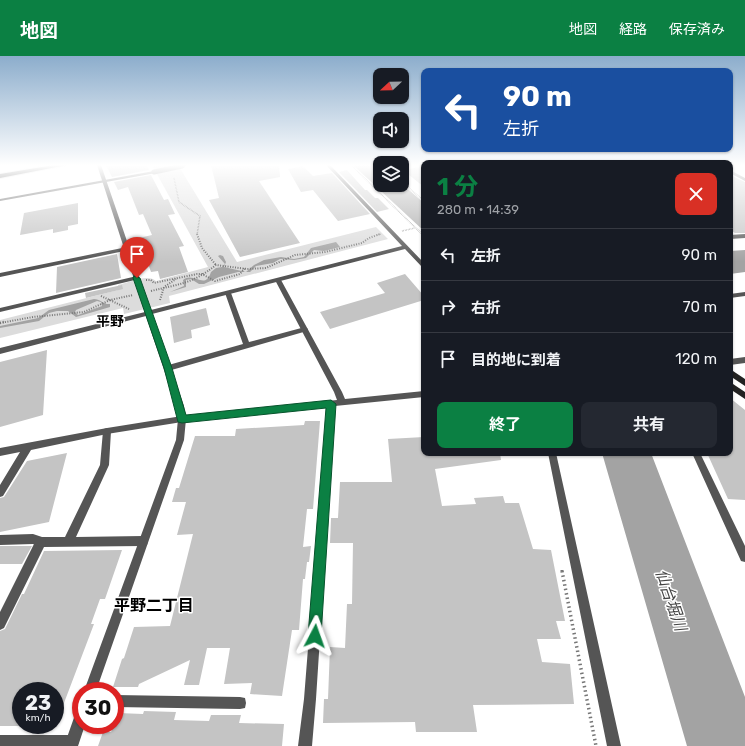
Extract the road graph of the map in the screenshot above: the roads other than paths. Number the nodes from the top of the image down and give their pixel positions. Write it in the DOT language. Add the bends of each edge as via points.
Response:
graph roads {
  1 [pos="16,197"];
  2 [pos="109,197"];
  3 [pos="359,197"];
  4 [pos="0,200"];
  5 [pos="745,236"];
  6 [pos="733,237"];
  7 [pos="406,247"];
  8 [pos="127,249"];
  9 [pos="421,263"];
  10 [pos="0,275"];
  11 [pos="137,278"];
  12 [pos="278,280"];
  13 [pos="228,292"];
  14 [pos="745,294"];
  15 [pos="733,296"];
  16 [pos="0,310"];
  17 [pos="148,313"];
  18 [pos="305,329"];
  19 [pos="247,346"];
  20 [pos="0,351"];
  21 [pos="745,360"];
  22 [pos="733,362"];
  23 [pos="168,368"];
  24 [pos="733,374"];
  25 [pos="745,383"];
  26 [pos="733,387"];
  27 [pos="421,394"];
  28 [pos="745,396"];
  29 [pos="336,403"];
  30 [pos="182,419"];
  31 [pos="107,431"];
  32 [pos="28,446"];
  33 [pos="0,452"];
  34 [pos="553,456"];
  35 [pos="697,456"];
  36 [pos="0,493"];
  37 [pos="0,540"];
  38 [pos="143,541"];
  39 [pos="41,542"];
  40 [pos="68,542"];
  41 [pos="745,557"];
  42 [pos="0,624"];
  43 [pos="93,682"];
  44 [pos="124,701"];
  45 [pos="240,703"];
  46 [pos="75,734"];
  47 [pos="0,742"];
  48 [pos="72,744"];
  49 [pos="305,746"];
  50 [pos="614,746"];
  1 -- 4 [label="street"];
  2 -- 8 [label="street"];
  3 -- 7 [label="street"];
  5 -- 6 [label="street"];
  7 -- 9 [label="street"];
  7 -- 12 [label="street"];
  8 -- 10 [label="street"];
  8 -- 11 [label="street"];
  11 -- 16 [label="street"];
  11 -- 17 [label="street, bridge" via="141,283"];
  12 -- 13 [label="street"];
  12 -- 18 [label="street"];
  13 -- 17 [label="street"];
  13 -- 19 [label="street"];
  14 -- 15 [label="street"];
  17 -- 20 [label="street"];
  17 -- 23 [label="street"];
  18 -- 19 [label="street"];
  18 -- 29 [label="street" via="338,392"];
  19 -- 23 [label="street"];
  21 -- 22 [label="street"];
  23 -- 30 [label="street"];
  24 -- 25 [label="main road"];
  26 -- 28 [label="main road"];
  27 -- 29 [label="street"];
  29 -- 30 [label="street"];
  29 -- 49 [label="street"];
  30 -- 31 [label="street"];
  30 -- 38 [label="street" via="180,440"];
  31 -- 32 [label="street"];
  31 -- 40 [label="street" via="104,465"];
  32 -- 33 [label="street"];
  32 -- 36 [label="street"];
  34 -- 50 [label="street"];
  35 -- 41 [label="street"];
  37 -- 39 [label="street" via="34,539"];
  38 -- 40 [label="street"];
  38 -- 43 [label="street"];
  39 -- 40 [label="street"];
  39 -- 42 [label="street"];
  44 -- 45 [label="street"];
  46 -- 48 [label="street"];
  47 -- 48 [label="street"];
}
